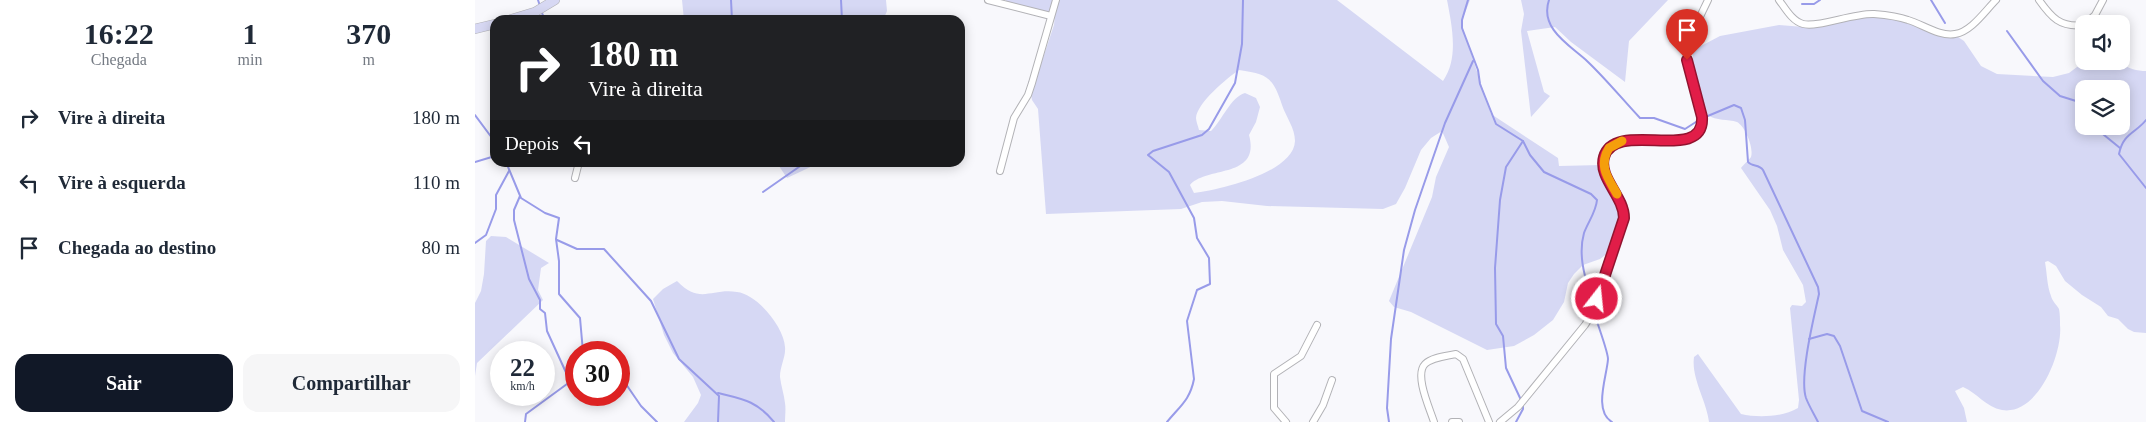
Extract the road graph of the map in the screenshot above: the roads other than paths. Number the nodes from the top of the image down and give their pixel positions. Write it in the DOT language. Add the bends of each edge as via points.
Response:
graph roads {
  1 [pos="555,0"];
  2 [pos="988,0"];
  3 [pos="1056,0"];
  4 [pos="1709,0"];
  5 [pos="1779,0"];
  6 [pos="1995,0"];
  7 [pos="2039,0"];
  8 [pos="2103,0"];
  9 [pos="537,15"];
  10 [pos="2095,15"];
  11 [pos="1051,16"];
  12 [pos="2075,24"];
  13 [pos="490,25"];
  14 [pos="475,29"];
  15 [pos="578,167"];
  16 [pos="1000,171"];
  17 [pos="575,178"];
  18 [pos="1317,325"];
  19 [pos="1332,380"];
  20 [pos="1285,422"];
  21 [pos="1313,422"];
  22 [pos="1434,422"];
  23 [pos="1452,422"];
  24 [pos="1459,422"];
  25 [pos="1489,422"];
  26 [pos="1500,422"];
  1 -- 9 [label="street"];
  2 -- 11 [label="street"];
  3 -- 11 [label="street"];
  4 -- 26 [label="street" via="1687,50 1689,71 1702,117 1701,126 1695,136 1686,140 1623,141 1609,148 1603,168 1622,204 1624,218 1592,314 1570,346 1518,407"];
  5 -- 6 [label="street" via="1793,18 1803,24 1874,14 1908,20 1954,35 1965,30"];
  7 -- 12 [label="street" via="2052,18"];
  8 -- 10 [label="street"];
  11 -- 16 [label="street" via="1030,89 1013,118"];
  13 -- 14 [label="street"];
  15 -- 17 [label="street"];
  18 -- 20 [label="street" via="1301,356 1274,374 1274,408"];
  19 -- 21 [label="street"];
  22 -- 25 [label="street" via="1421,382 1421,371 1428,362 1456,354 1463,359"];
  23 -- 24 [label="street"];
}
